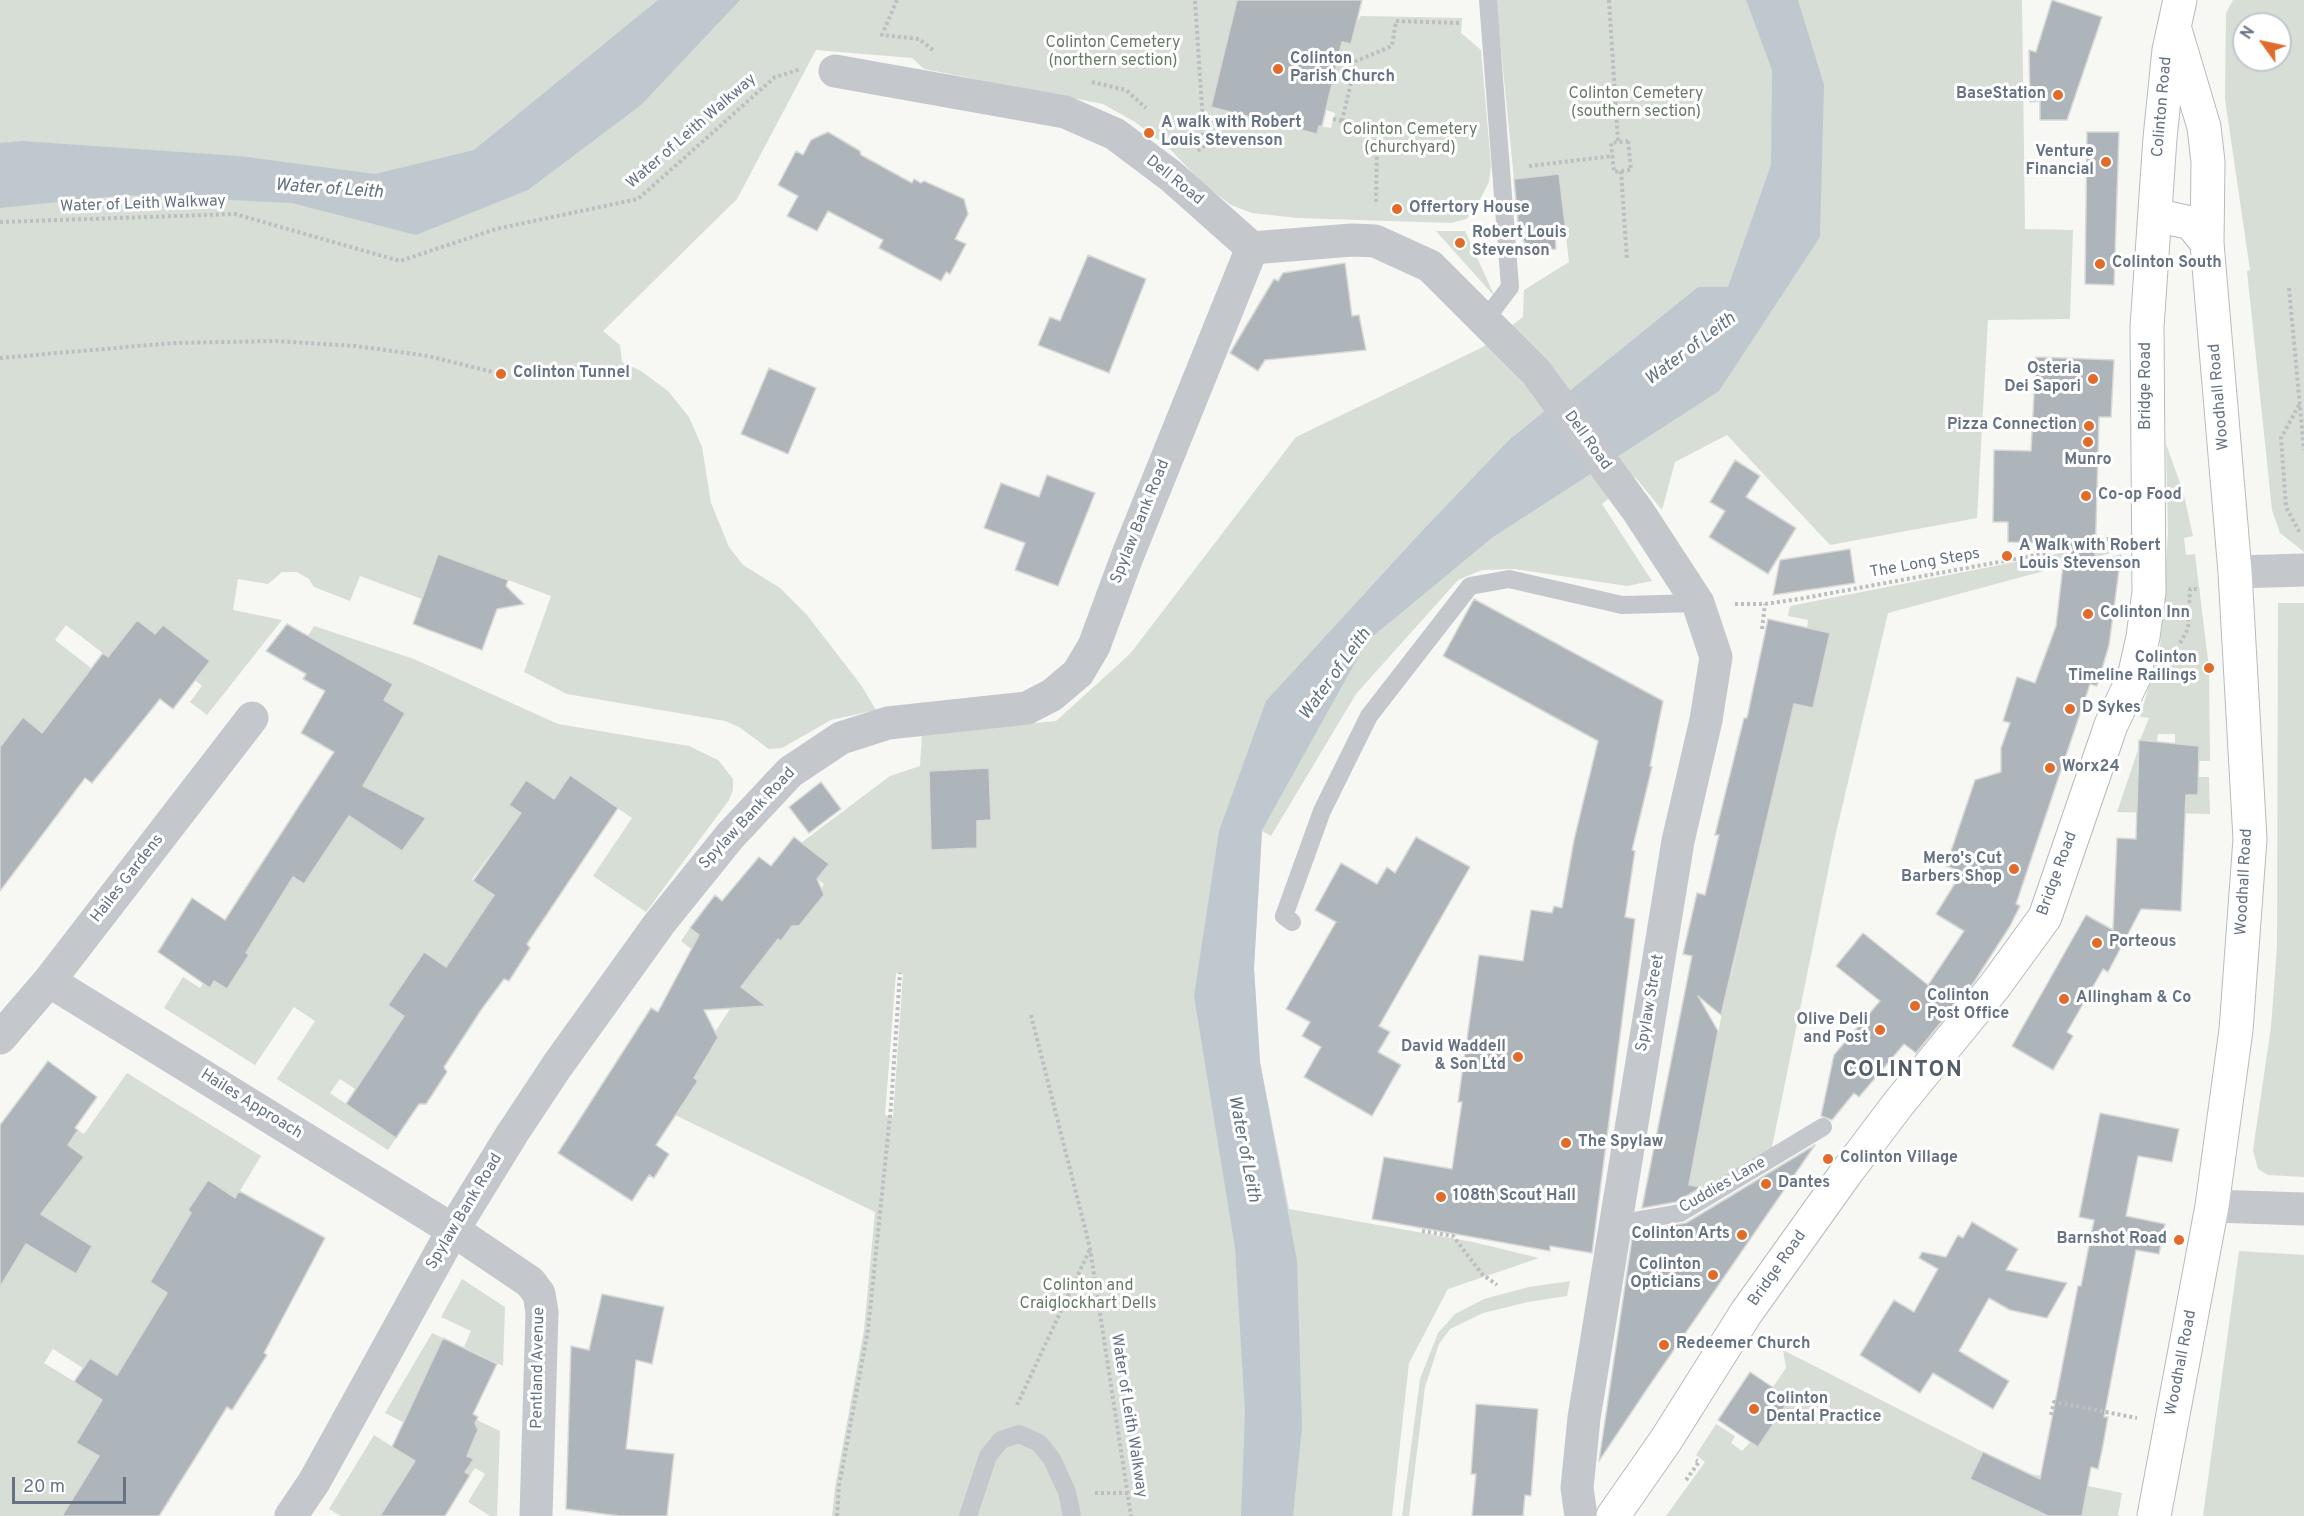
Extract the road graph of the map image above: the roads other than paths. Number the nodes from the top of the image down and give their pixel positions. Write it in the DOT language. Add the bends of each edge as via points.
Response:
graph roads {
  1 [pos="1488,0"];
  2 [pos="2176,11"];
  3 [pos="836,71"];
  4 [pos="2155,215"];
  5 [pos="2207,243"];
  6 [pos="1252,248"];
  7 [pos="1485,320"];
  8 [pos="1638,511"];
  9 [pos="2304,570"];
  10 [pos="2235,572"];
  11 [pos="1698,603"];
  12 [pos="252,718"];
  13 [pos="1292,922"];
  14 [pos="50,981"];
  15 [pos="0,1038"];
  16 [pos="1823,1127"];
  17 [pos="2212,1206"];
  18 [pos="2304,1209"];
  19 [pos="1616,1224"];
  20 [pos="453,1230"];
  21 [pos="291,1516"];
  22 [pos="536,1516"];
  23 [pos="968,1516"];
  24 [pos="1072,1516"];
  25 [pos="1581,1516"];
  26 [pos="1613,1516"];
  27 [pos="2154,1516"];
  1 -- 7 [label="lane" via="1510,287"];
  2 -- 4 [label="main road, Colinton Road"];
  2 -- 5 [label="main road, Woodhall Road" via="2204,127 2208,162"];
  3 -- 6 [label="street, Dell Road" via="1065,112 1115,134 1171,176"];
  4 -- 5 [label="main road" via="2191,223"];
  4 -- 26 [label="main road, Bridge Road" via="2147,327 2149,592 2143,637 2134,676 2111,726 2045,917 1846,1173 1746,1313"];
  5 -- 10 [label="main road, Woodhall Road"];
  6 -- 7 [label="street, Dell Road" via="1375,241 1430,266"];
  6 -- 20 [label="street, Spylaw Bank Road" via="1094,646 1078,673 1052,695 1027,708 888,723 860,730 823,748 790,772 700,869 659,924 557,1066"];
  7 -- 8 [label="street, Dell Road" via="1536,372"];
  8 -- 11 [label="street, Spylaw Street"];
  9 -- 10 [label="street"];
  10 -- 17 [label="main road, Woodhall Road" via="2250,839 2236,1030"];
  11 -- 13 [label="lane" via="1622,605 1509,579 1470,586 1369,716 1322,811 1284,916"];
  11 -- 19 [label="street, Spylaw Street" via="1716,657 1678,841"];
  12 -- 14 [label="street, Hailes Gardens"];
  14 -- 15 [label="street, Hailes Gardens"];
  14 -- 20 [label="street, Hailes Approach"];
  16 -- 19 [label="lane, Cuddies Lane" via="1680,1213"];
  17 -- 18 [label="street"];
  17 -- 27 [label="main road, Woodhall Road"];
  19 -- 25 [label="street, Spylaw Street" via="1584,1418 1577,1488"];
  20 -- 21 [label="street, Spylaw Bank Road" via="314,1482"];
  20 -- 22 [label="street, Pentland Avenue" via="514,1269 539,1294 542,1312"];
  23 -- 24 [label="lane" via="988,1456 1001,1440 1018,1434 1039,1443 1058,1468"];
}
